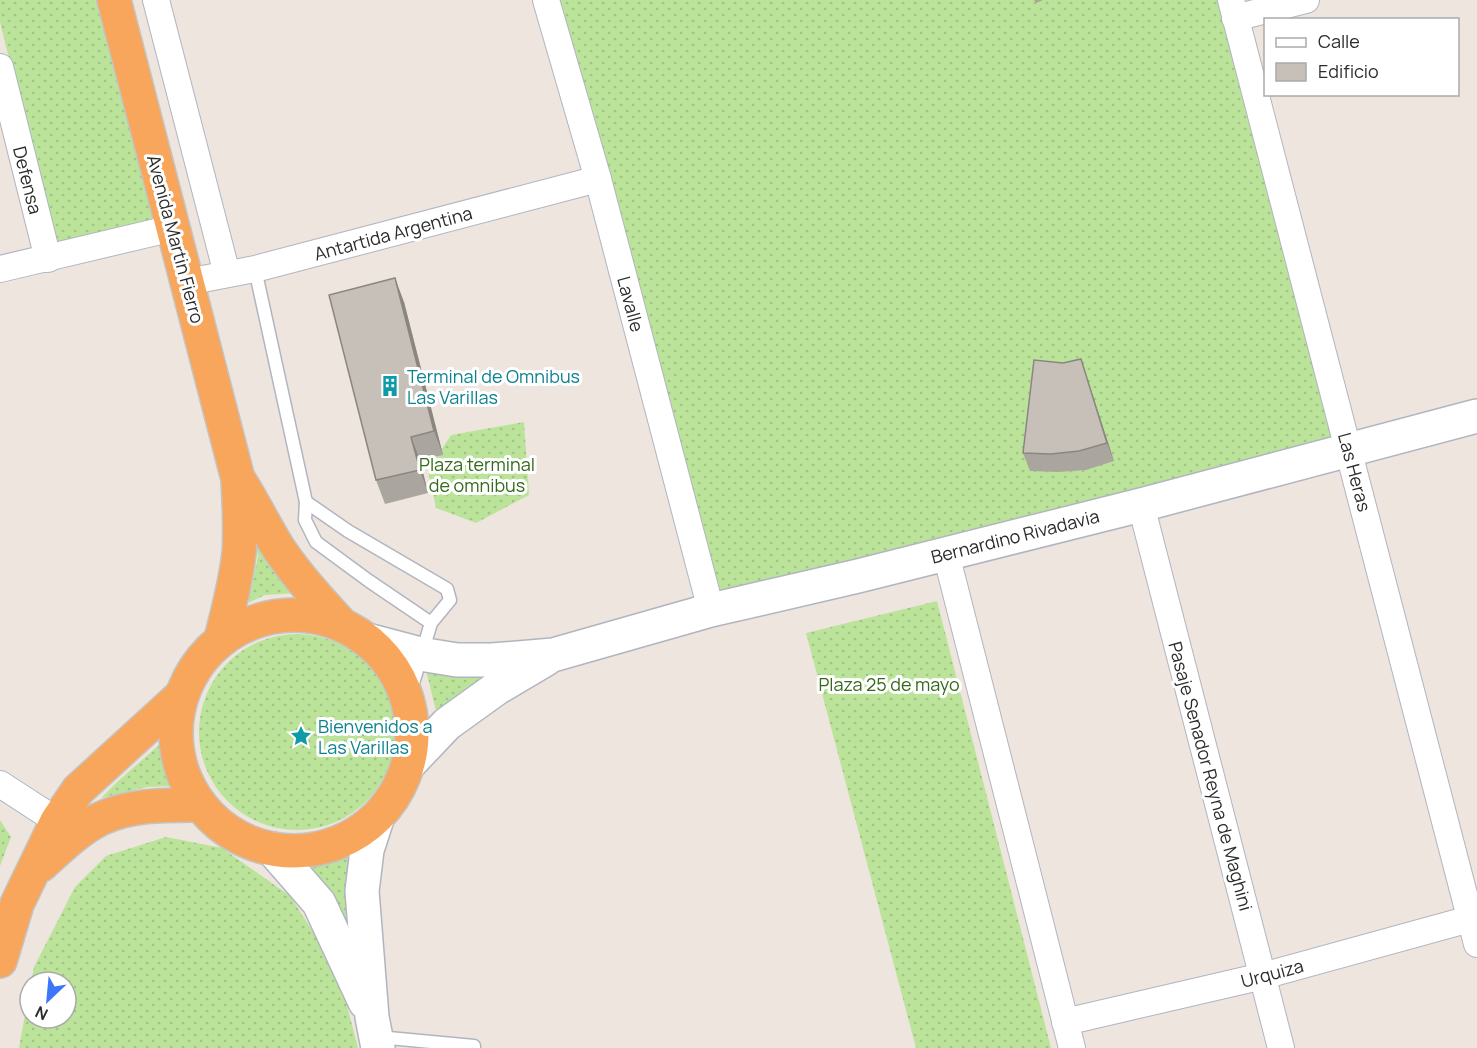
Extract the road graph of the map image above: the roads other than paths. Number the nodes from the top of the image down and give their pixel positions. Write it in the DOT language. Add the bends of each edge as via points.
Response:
graph roads {
  1 [pos="114,0"];
  2 [pos="156,0"];
  3 [pos="546,0"];
  4 [pos="1306,0"];
  5 [pos="1233,9"];
  6 [pos="0,67"];
  7 [pos="598,179"];
  8 [pos="173,228"];
  9 [pos="48,259"];
  10 [pos="0,269"];
  11 [pos="255,269"];
  12 [pos="227,274"];
  13 [pos="187,282"];
  14 [pos="0,286"];
  15 [pos="1477,416"];
  16 [pos="1349,449"];
  17 [pos="238,479"];
  18 [pos="306,502"];
  19 [pos="1141,505"];
  20 [pos="946,554"];
  21 [pos="711,610"];
  22 [pos="431,623"];
  23 [pos="355,632"];
  24 [pos="221,639"];
  25 [pos="420,654"];
  26 [pos="553,655"];
  27 [pos="181,696"];
  28 [pos="408,700"];
  29 [pos="408,765"];
  30 [pos="0,784"];
  31 [pos="200,805"];
  32 [pos="378,816"];
  33 [pos="57,821"];
  34 [pos="272,849"];
  35 [pos="33,872"];
  36 [pos="1474,918"];
  37 [pos="1477,944"];
  38 [pos="0,962"];
  39 [pos="1263,976"];
  40 [pos="1065,1022"];
  41 [pos="375,1034"];
  42 [pos="474,1048"];
  43 [pos="1072,1048"];
  44 [pos="1281,1048"];
  1 -- 8 [label="highway, Avenida Martin Fierro"];
  2 -- 12 [label="street"];
  3 -- 7 [label="street, Lavalle"];
  4 -- 5 [label="street"];
  5 -- 16 [label="street, Las Heras"];
  6 -- 9 [label="street, Defensa"];
  7 -- 11 [label="street, Antartida Argentina"];
  7 -- 21 [label="street, Lavalle"];
  8 -- 9 [label="street"];
  8 -- 13 [label="highway, Avenida Martin Fierro"];
  9 -- 10 [label="street"];
  9 -- 14 [label="street"];
  11 -- 12 [label="street, Antartida Argentina"];
  11 -- 18 [label="lane"];
  12 -- 13 [label="street, Antartida Argentina"];
  13 -- 17 [label="highway, Avenida Martin Fierro"];
  15 -- 16 [label="main road, Bernardino Rivadavia"];
  16 -- 19 [label="main road, Bernardino Rivadavia"];
  16 -- 36 [label="street, Las Heras"];
  17 -- 23 [label="highway, Avenida Martin Fierro" via="279,549 307,586"];
  17 -- 24 [label="highway, Avenida Martin Fierro" via="239,554"];
  18 -- 22 [label="lane" via="305,520 316,542"];
  18 -- 22 [label="lane" via="447,589 450,600"];
  19 -- 20 [label="main road, Bernardino Rivadavia"];
  19 -- 39 [label="street, Pasaje Senador Reyna de Maghini"];
  20 -- 21 [label="main road, Bernardino Rivadavia"];
  20 -- 40 [label="street"];
  21 -- 26 [label="main road, Bernardino Rivadavia"];
  22 -- 25 [label="lane"];
  23 -- 24 [label="highway" via="310,616 292,614 267,617"];
  23 -- 25 [label="main road, Bernardino Rivadavia"];
  23 -- 28 [label="highway, Avenida Martin Fierro" via="389,660"];
  24 -- 27 [label="highway" via="204,655"];
  25 -- 26 [label="main road, Bernardino Rivadavia" via="457,660"];
  25 -- 28 [label="lane"];
  26 -- 29 [label="main road, Bernardino Rivadavia" via="447,724"];
  27 -- 31 [label="highway, Avenida Martin Fierro" via="175,724 177,753 185,780"];
  27 -- 33 [label="highway" via="78,790"];
  28 -- 29 [label="highway, Avenida Martin Fierro" via="412,733"];
  29 -- 32 [label="highway, Avenida Martin Fierro" via="396,793"];
  30 -- 33 [label="street"];
  31 -- 34 [label="highway, Avenida Martin Fierro" via="244,841"];
  31 -- 35 [label="highway" via="135,808 100,819"];
  32 -- 34 [label="highway, Avenida Martin Fierro" via="356,835 329,846 301,851"];
  32 -- 41 [label="main road" via="367,850 362,891"];
  33 -- 35 [label="highway"];
  34 -- 41 [label="main road" via="319,903"];
  35 -- 38 [label="highway" via="17,904"];
  36 -- 37 [label="street, Las Heras"];
  36 -- 39 [label="street, Urquiza"];
  39 -- 40 [label="street, Urquiza"];
  39 -- 44 [label="street, Pasaje Senador Reyna de Maghini"];
  40 -- 43 [label="street"];
  41 -- 42 [label="lane"];
}
